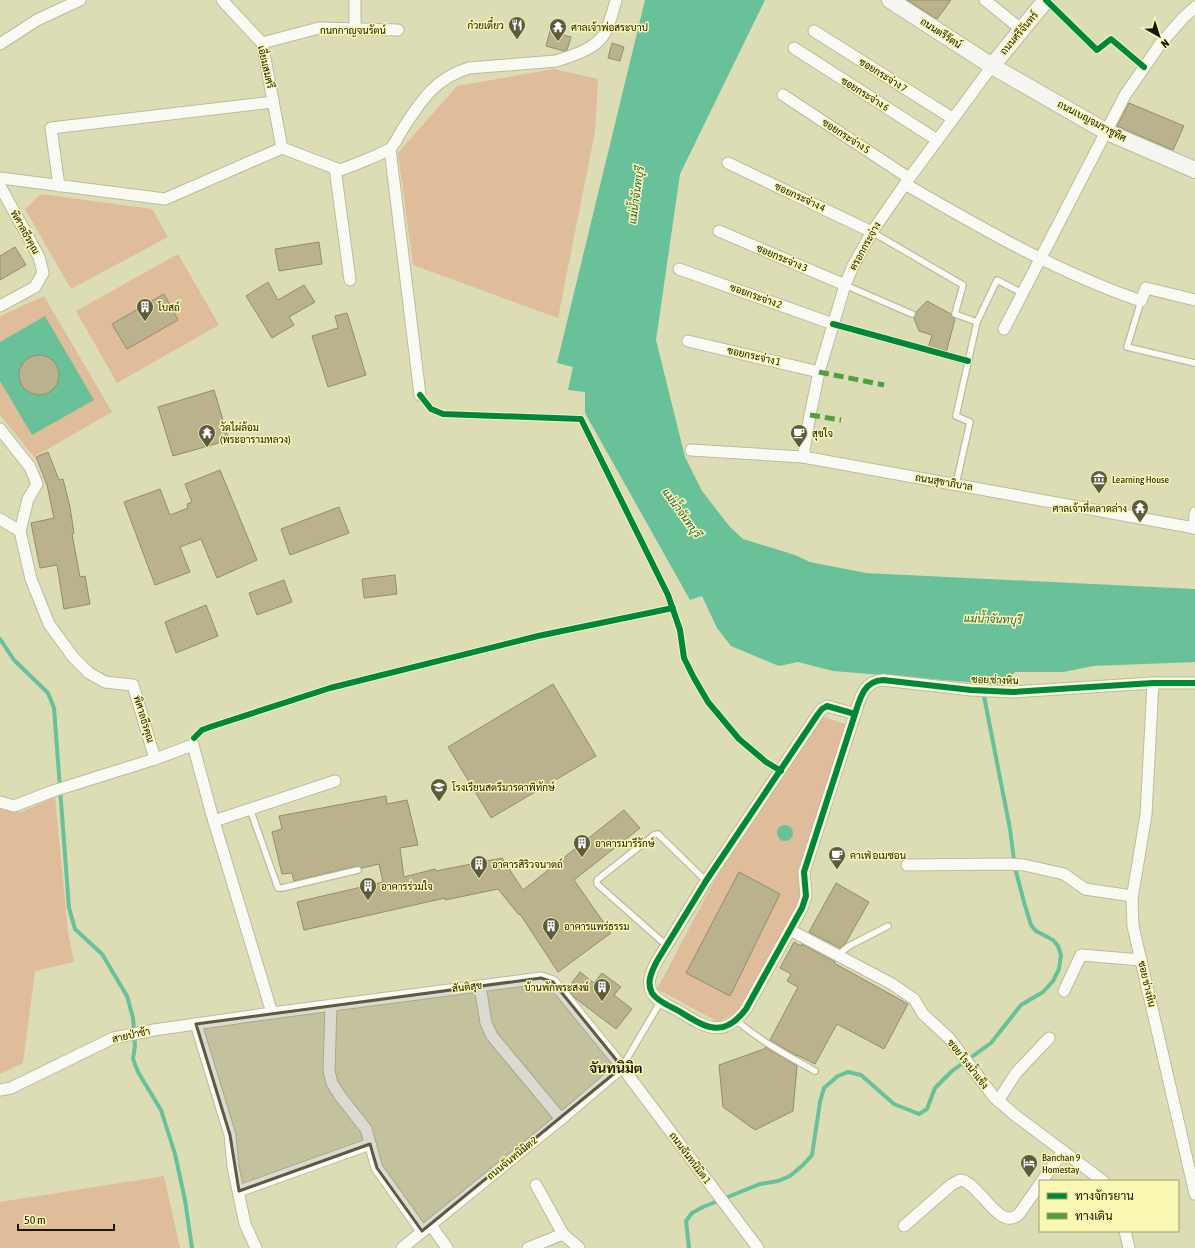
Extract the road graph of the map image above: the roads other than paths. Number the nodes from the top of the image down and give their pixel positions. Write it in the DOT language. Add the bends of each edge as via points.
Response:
graph roads {
  1 [pos="80,0"];
  2 [pos="222,0"];
  3 [pos="355,0"];
  4 [pos="616,0"];
  5 [pos="890,0"];
  6 [pos="985,0"];
  7 [pos="1046,0"];
  8 [pos="1195,7"];
  9 [pos="355,29"];
  10 [pos="398,30"];
  11 [pos="1022,30"];
  12 [pos="814,31"];
  13 [pos="262,43"];
  14 [pos="0,44"];
  15 [pos="794,48"];
  16 [pos="992,66"];
  17 [pos="782,95"];
  18 [pos="273,102"];
  19 [pos="952,118"];
  20 [pos="1107,132"];
  21 [pos="937,140"];
  22 [pos="282,148"];
  23 [pos="390,149"];
  24 [pos="728,163"];
  25 [pos="335,168"];
  26 [pos="1195,170"];
  27 [pos="0,178"];
  28 [pos="907,181"];
  29 [pos="0,186"];
  30 [pos="59,186"];
  31 [pos="719,231"];
  32 [pos="872,232"];
  33 [pos="1039,258"];
  34 [pos="679,269"];
  35 [pos="350,280"];
  36 [pos="845,285"];
  37 [pos="1022,293"];
  38 [pos="1195,300"];
  39 [pos="1141,302"];
  40 [pos="0,306"];
  41 [pos="912,314"];
  42 [pos="977,322"];
  43 [pos="833,324"];
  44 [pos="1004,329"];
  45 [pos="688,341"];
  46 [pos="1195,363"];
  47 [pos="820,372"];
  48 [pos="420,395"];
  49 [pos="0,429"];
  50 [pos="691,450"];
  51 [pos="803,457"];
  52 [pos="956,484"];
  53 [pos="1195,513"];
  54 [pos="0,519"];
  55 [pos="1194,528"];
  56 [pos="20,531"];
  57 [pos="1154,683"];
  58 [pos="1195,683"];
  59 [pos="855,714"];
  60 [pos="155,759"];
  61 [pos="335,781"];
  62 [pos="0,802"];
  63 [pos="250,808"];
  64 [pos="214,821"];
  65 [pos="907,865"];
  66 [pos="358,870"];
  67 [pos="706,881"];
  68 [pos="1132,896"];
  69 [pos="888,926"];
  70 [pos="790,930"];
  71 [pos="666,945"];
  72 [pos="838,955"];
  73 [pos="1141,960"];
  74 [pos="480,986"];
  75 [pos="1064,991"];
  76 [pos="661,1001"];
  77 [pos="332,1005"];
  78 [pos="272,1013"];
  79 [pos="736,1020"];
  80 [pos="196,1024"];
  81 [pos="1049,1038"];
  82 [pos="622,1067"];
  83 [pos="815,1071"];
  84 [pos="0,1090"];
  85 [pos="998,1101"];
  86 [pos="561,1119"];
  87 [pos="370,1144"];
  88 [pos="1063,1151"];
  89 [pos="1043,1180"];
  90 [pos="1102,1180"];
  91 [pos="536,1185"];
  92 [pos="1039,1185"];
  93 [pos="239,1192"];
  94 [pos="1195,1194"];
  95 [pos="904,1226"];
  96 [pos="427,1228"];
  97 [pos="1125,1232"];
  98 [pos="563,1234"];
  99 [pos="256,1248"];
  100 [pos="402,1248"];
  101 [pos="447,1248"];
  102 [pos="528,1248"];
  103 [pos="579,1248"];
  104 [pos="758,1248"];
  105 [pos="1129,1248"];
  1 -- 14 [label="street" via="36,20"];
  2 -- 13 [label="street, เอี่ยมสมศรี"];
  3 -- 9 [label="street"];
  4 -- 23 [label="street" via="604,34 580,52 556,61 469,68 440,81 415,109"];
  5 -- 16 [label="street, ถนนตรีรัตน์"];
  6 -- 11 [label="street"];
  7 -- 11 [label="street, ถนนศรีจันทร์"];
  8 -- 20 [label="street" via="1161,43 1144,67 1125,95"];
  9 -- 10 [label="street, กนกกาญจนรัตน์"];
  9 -- 13 [label="street, กนกกาญจนรัตน์" via="319,28"];
  11 -- 16 [label="street, ถนนศรีจันทร์"];
  12 -- 19 [label="street, ซอยกระจ่าง 7"];
  13 -- 18 [label="street, เอี่ยมสมศรี"];
  15 -- 21 [label="street, ซอยกระจ่าง 6"];
  16 -- 19 [label="street, ตรอกกระจ่าง"];
  16 -- 20 [label="street, ถนนเบญจมราชูทิศ"];
  17 -- 28 [label="street, ซอยกระจ่าง 5"];
  18 -- 22 [label="street, เอี่ยมสมศรี"];
  18 -- 30 [label="street" via="51,128"];
  19 -- 21 [label="street, ตรอกกระจ่าง"];
  20 -- 26 [label="street, ถนนเบญจมราชูทิศ"];
  20 -- 33 [label="street"];
  21 -- 28 [label="street, ตรอกกระจ่าง"];
  22 -- 25 [label="street"];
  22 -- 30 [label="street" via="165,199"];
  23 -- 25 [label="street" via="340,170"];
  23 -- 48 [label="street"];
  24 -- 32 [label="street, ซอยกระจ่าง 4"];
  25 -- 35 [label="street"];
  27 -- 30 [label="street"];
  28 -- 32 [label="street, ตรอกกระจ่าง"];
  28 -- 33 [label="street, ซอยกระจ่าง 5" via="1004,240"];
  29 -- 40 [label="street, พิศาลธีรคุณ" via="39,257 43,273 35,287"];
  31 -- 36 [label="street, ซอยกระจ่าง 3"];
  32 -- 36 [label="street, ตรอกกระจ่าง"];
  32 -- 42 [label="lane" via="963,285 955,314"];
  33 -- 37 [label="street"];
  33 -- 39 [label="street, ซอยกระจ่าง 5" via="1074,276"];
  34 -- 43 [label="street, ซอยกระจ่าง 2"];
  36 -- 41 [label="lane"];
  36 -- 43 [label="street, ตรอกกระจ่าง"];
  37 -- 42 [label="lane" via="997,280"];
  37 -- 44 [label="street"];
  38 -- 39 [label="street" via="1146,288"];
  39 -- 46 [label="lane" via="1127,347"];
  42 -- 52 [label="lane" via="956,416 970,422"];
  43 -- 47 [label="street, ตรอกกระจ่าง"];
  45 -- 47 [label="street, ซอยกระจ่าง 1"];
  47 -- 51 [label="street, ตรอกกระจ่าง"];
  49 -- 56 [label="street, พิศาลธีรคุณ" via="30,467 36,484 28,499"];
  50 -- 51 [label="street, ถนนสุขาภิบาล"];
  51 -- 52 [label="street, ถนนสุขาภิบาล"];
  52 -- 55 [label="street, ถนนสุขาภิบาล"];
  53 -- 55 [label="street"];
  54 -- 56 [label="street"];
  56 -- 60 [label="street, พิศาลธีรคุณ" via="30,579 49,624 73,657 89,673 105,682 133,685"];
  57 -- 58 [label="street"];
  57 -- 59 [label="street, ซอย ช่างหิน" via="1013,692 877,680 867,686"];
  57 -- 68 [label="street, ซอย ช่างหิน" via="1146,816"];
  59 -- 67 [label="street" via="828,706 820,711"];
  59 -- 70 [label="street, ซอย ช่างหิน" via="804,872 805,900"];
  60 -- 62 [label="street" via="14,806"];
  60 -- 64 [label="street" via="194,741"];
  61 -- 63 [label="street"];
  63 -- 64 [label="street"];
  63 -- 66 [label="lane" via="278,888"];
  64 -- 78 [label="street"];
  65 -- 68 [label="street" via="1024,865 1064,874 1085,889"];
  67 -- 71 [label="street"];
  67 -- 71 [label="lane" via="658,834 597,880 597,884"];
  68 -- 73 [label="street, ซอย ช่างหิน" via="1133,926"];
  69 -- 72 [label="lane" via="849,946"];
  70 -- 72 [label="street, ซอย โรงน้ำแข็ง"];
  70 -- 79 [label="street, ซอย ช่างหิน" via="746,1009"];
  71 -- 76 [label="street" via="651,972 649,982 653,993"];
  72 -- 85 [label="street, ซอย โรงน้ำแข็ง" via="914,999 922,1014 949,1038"];
  73 -- 75 [label="street" via="1081,955"];
  73 -- 94 [label="street, ซอย ช่างหิน"];
  74 -- 77 [label="street, สันติสุข"];
  74 -- 82 [label="street, สันติสุข" via="541,978 553,982"];
  74 -- 86 [label="street" via="486,1023 492,1036"];
  76 -- 79 [label="street" via="705,1026 720,1028"];
  76 -- 82 [label="lane"];
  77 -- 78 [label="street, สันติสุข"];
  77 -- 87 [label="street" via="330,1077 340,1096 366,1129"];
  78 -- 80 [label="street, สายป่าช้า"];
  79 -- 83 [label="lane" via="778,1051"];
  80 -- 84 [label="street, สายป่าช้า" via="113,1038 11,1088"];
  80 -- 93 [label="street" via="230,1135 233,1167"];
  81 -- 85 [label="street" via="1016,1074"];
  82 -- 86 [label="street, ถนนจันทนิมิต 2"];
  82 -- 104 [label="street, ถนนจันทนิมิต 1"];
  85 -- 88 [label="street, ซอย โรงน้ำแข็ง"];
  86 -- 96 [label="street, ถนนจันทนิมิต 2"];
  87 -- 93 [label="street"];
  87 -- 96 [label="street" via="376,1168"];
  88 -- 89 [label="street"];
  88 -- 90 [label="street, ซอย โรงน้ำแข็ง"];
  91 -- 98 [label="street"];
  92 -- 95 [label="street" via="1019,1214 1008,1219 1000,1215 968,1182 956,1181"];
  93 -- 99 [label="street" via="245,1224"];
  96 -- 100 [label="street, ถนนจันทนิมิต 2"];
  96 -- 101 [label="street"];
  97 -- 105 [label="street"];
  98 -- 102 [label="street"];
  98 -- 103 [label="street"];
}
